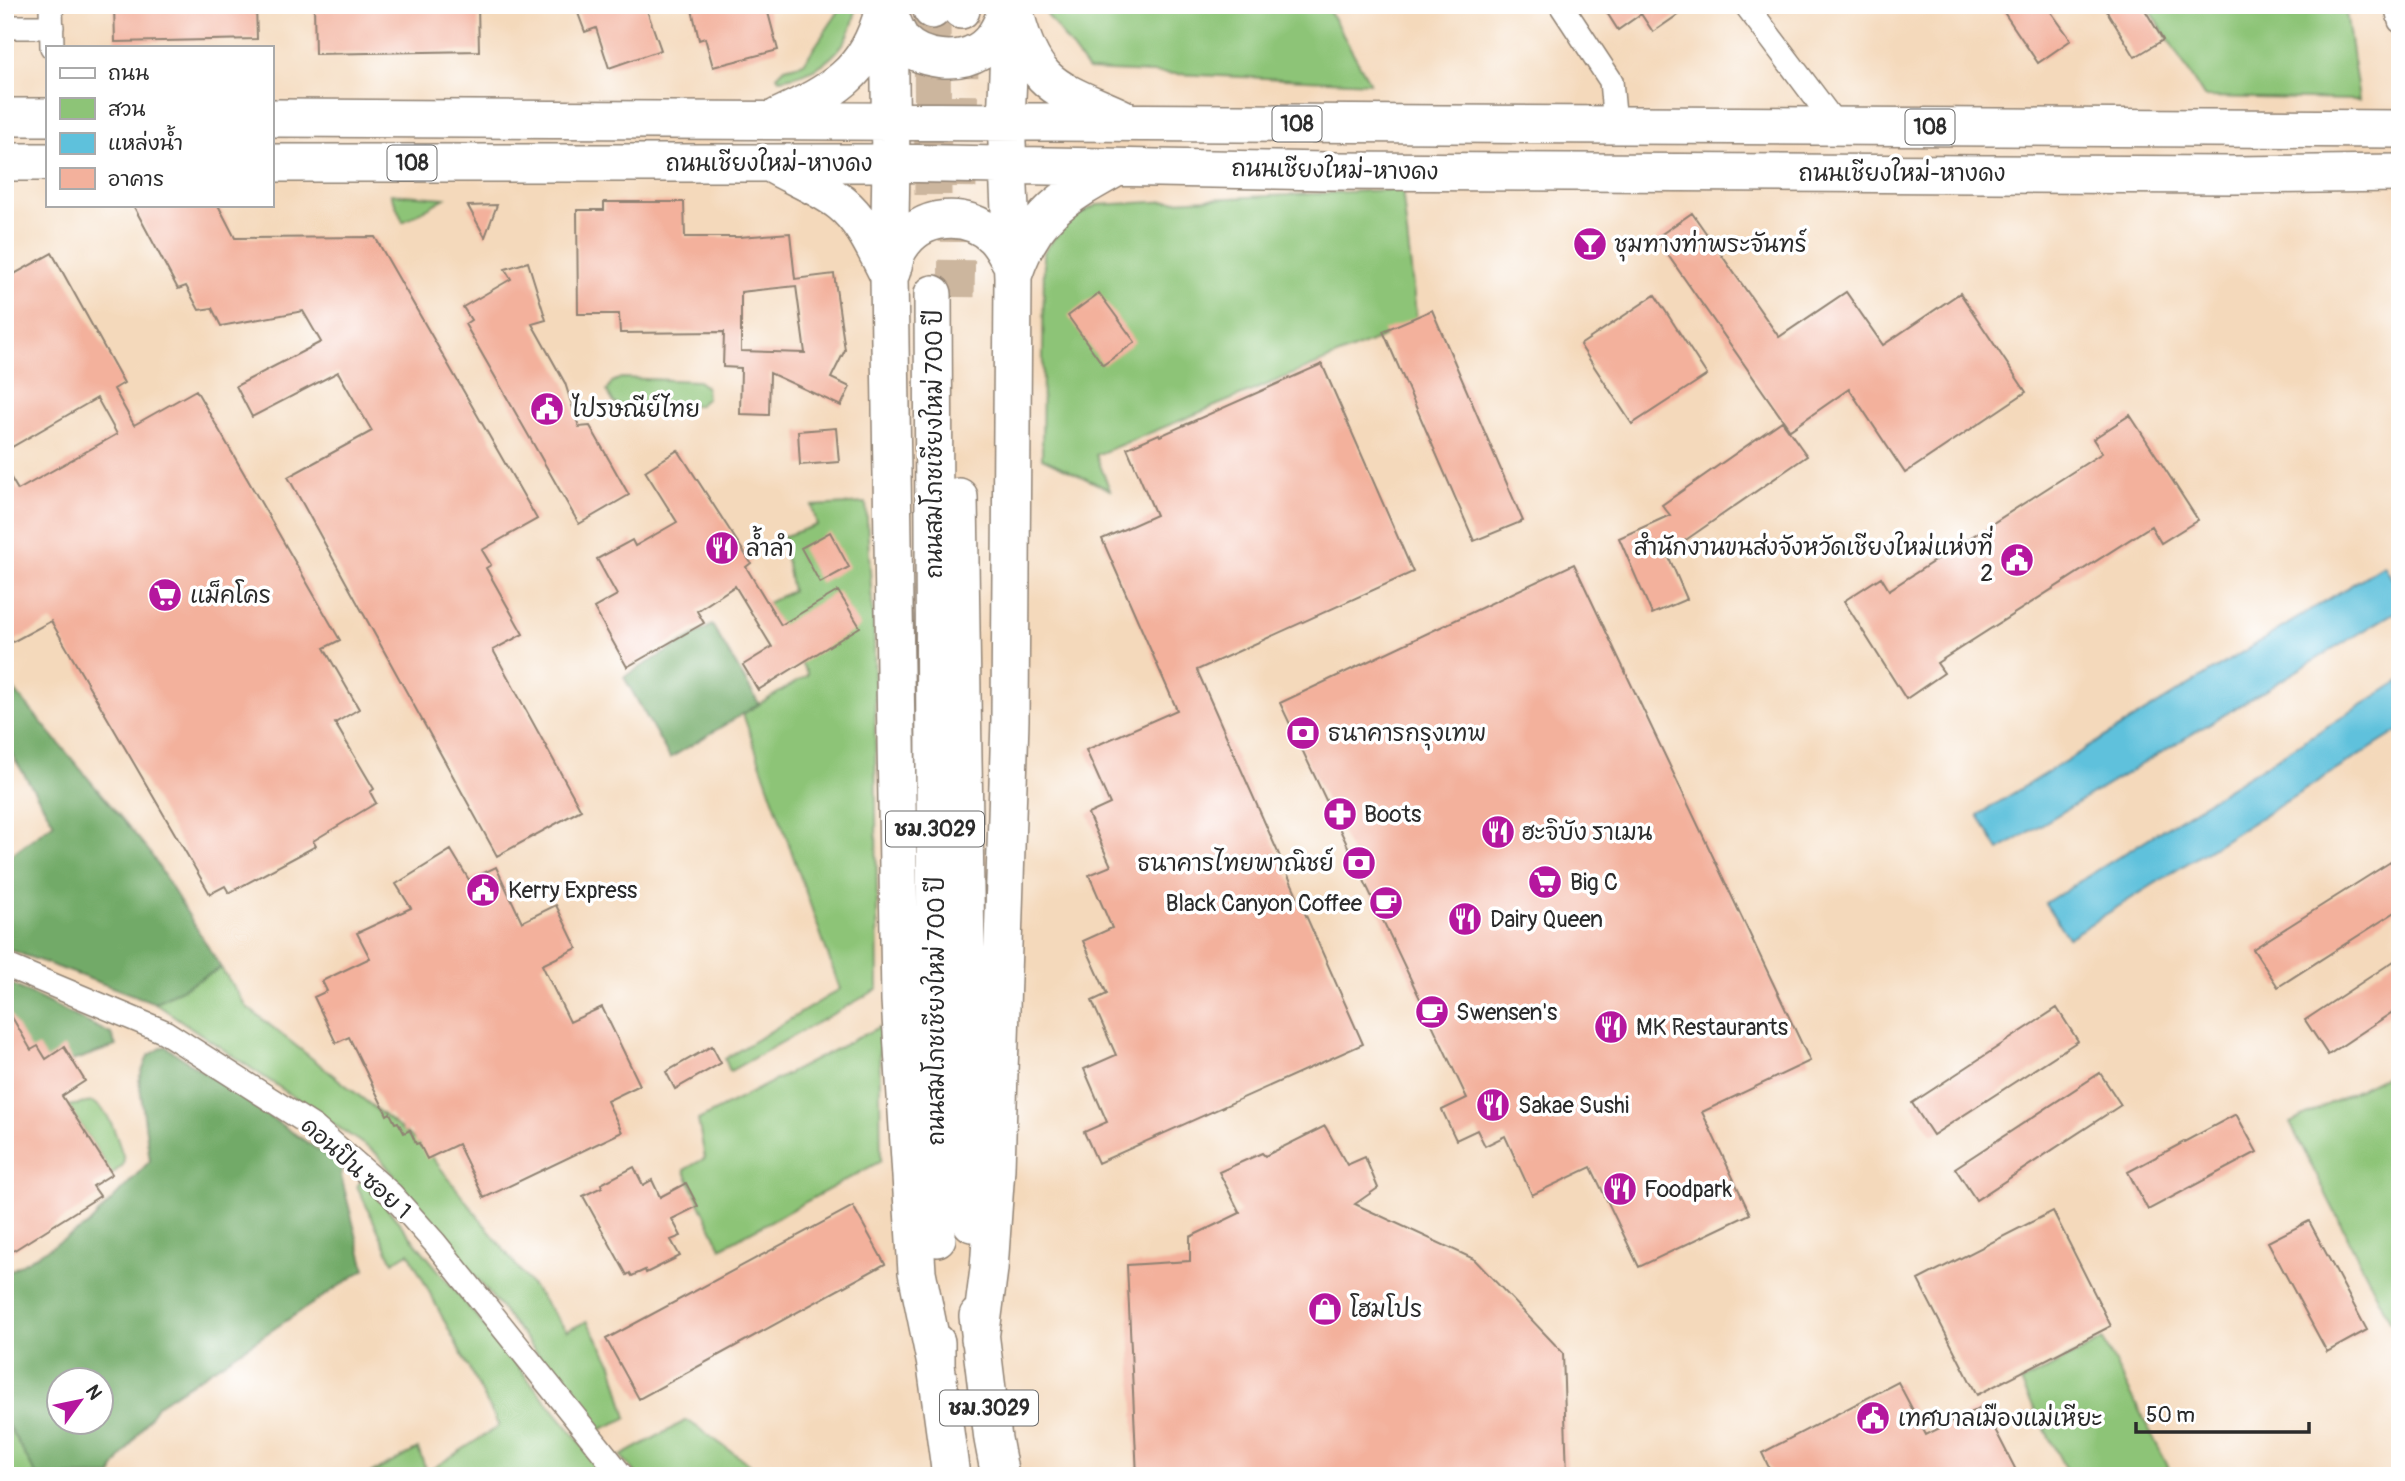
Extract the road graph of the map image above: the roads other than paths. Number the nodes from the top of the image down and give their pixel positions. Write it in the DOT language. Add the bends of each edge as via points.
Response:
graph roads {
  1 [pos="1011,5"];
  2 [pos="1561,5"];
  3 [pos="1746,5"];
  4 [pos="2396,5"];
  5 [pos="887,8"];
  6 [pos="2400,21"];
  7 [pos="52,26"];
  8 [pos="5,27"];
  9 [pos="5,117"];
  10 [pos="46,117"];
  11 [pos="273,118"];
  12 [pos="771,120"];
  13 [pos="890,121"];
  14 [pos="1006,121"];
  15 [pos="1134,123"];
  16 [pos="1615,125"];
  17 [pos="1837,126"];
  18 [pos="2400,129"];
  19 [pos="5,162"];
  20 [pos="46,162"];
  21 [pos="273,163"];
  22 [pos="769,163"];
  23 [pos="891,163"];
  24 [pos="1007,166"];
  25 [pos="1117,167"];
  26 [pos="2400,173"];
  27 [pos="1012,271"];
  28 [pos="890,277"];
  29 [pos="5,965"];
  30 [pos="980,1339"];
  31 [pos="936,1365"];
  32 [pos="622,1476"];
  33 [pos="951,1476"];
  34 [pos="1000,1476"];
  1 -- 5 [label="main road" via="997,33 980,51 959,59 937,58 905,44"];
  1 -- 14 [label="main road"];
  1 -- 15 [label="main road" via="1022,37 1044,76 1065,91"];
  2 -- 16 [label="street" via="1611,81"];
  3 -- 17 [label="street"];
  4 -- 6 [label="street"];
  5 -- 12 [label="main road" via="869,49 843,81"];
  5 -- 13 [label="main road"];
  7 -- 8 [label="street"];
  9 -- 10 [label="main road"];
  11 -- 12 [label="main road, ถนนเชียงใหม่-หางดง / 108"];
  12 -- 13 [label="main road, ถนนเชียงใหม่-หางดง / 108"];
  13 -- 14 [label="main road, ถนนเชียงใหม่-หางดง / 108"];
  13 -- 23 [label="main road"];
  14 -- 15 [label="main road, ถนนเชียงใหม่-หางดง / 108"];
  14 -- 24 [label="main road"];
  15 -- 16 [label="main road, ถนนเชียงใหม่-หางดง / 108"];
  16 -- 17 [label="main road, ถนนเชียงใหม่-หางดง / 108"];
  17 -- 18 [label="main road, ถนนเชียงใหม่-หางดง / 108"];
  19 -- 20 [label="main road"];
  21 -- 22 [label="main road, ถนนเชียงใหม่-หางดง / 108"];
  22 -- 23 [label="main road, ถนนเชียงใหม่-หางดง / 108"];
  22 -- 28 [label="main road" via="840,202 871,241"];
  23 -- 24 [label="main road, ถนนเชียงใหม่-หางดง / 108"];
  23 -- 28 [label="main road"];
  24 -- 25 [label="main road, ถนนเชียงใหม่-หางดง / 108"];
  24 -- 27 [label="main road"];
  25 -- 26 [label="main road, ถนนเชียงใหม่-หางดง / 108"];
  25 -- 27 [label="main road" via="1048,213 1026,241"];
  27 -- 28 [label="main road" via="997,239 978,226 950,219 922,225 908,236"];
  27 -- 30 [label="main road" via="1010,720 996,1168"];
  28 -- 31 [label="main road" via="900,1000 917,1272"];
  29 -- 32 [label="street, ดอนปิน ซอย 1" via="165,1032 314,1127 391,1194"];
  30 -- 31 [label="main road, ถนนสมโภชเชียงใหม่ 700 ปี / ชม.3029" via="969,1152 945,295"];
  30 -- 34 [label="main road, ถนนสมโภชเชียงใหม่ 700 ปี / ชม.3029"];
  31 -- 33 [label="main road, ถนนสมโภชเชียงใหม่ 700 ปี / ชม.3029"];
}
